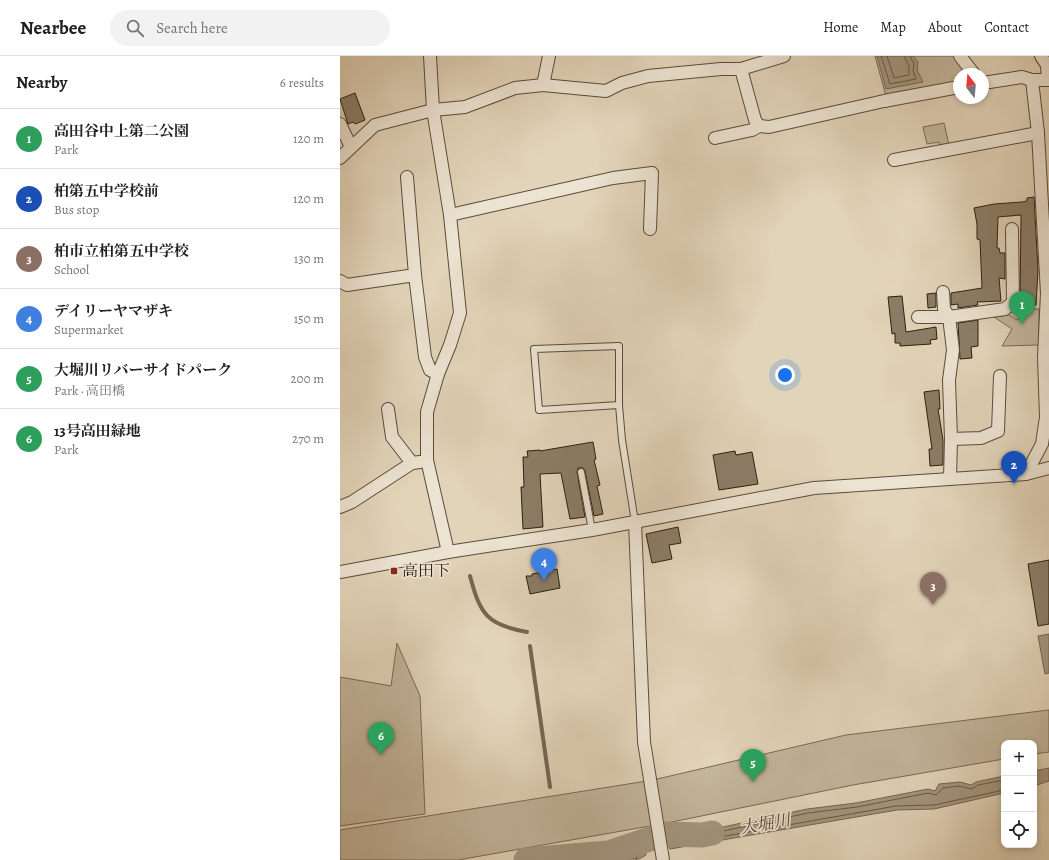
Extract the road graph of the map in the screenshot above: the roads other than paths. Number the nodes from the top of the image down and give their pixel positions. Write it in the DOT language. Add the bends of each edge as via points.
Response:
graph roads {
  1 [pos="430,56"];
  2 [pos="549,56"];
  3 [pos="784,56"];
  4 [pos="960,56"];
  5 [pos="1041,56"];
  6 [pos="969,68"];
  7 [pos="741,69"];
  8 [pos="1032,80"];
  9 [pos="1048,80"];
  10 [pos="989,82"];
  11 [pos="543,85"];
  12 [pos="953,88"];
  13 [pos="433,110"];
  14 [pos="340,124"];
  15 [pos="759,126"];
  16 [pos="1038,133"];
  17 [pos="715,138"];
  18 [pos="351,147"];
  19 [pos="340,158"];
  20 [pos="894,160"];
  21 [pos="407,176"];
  22 [pos="450,215"];
  23 [pos="650,229"];
  24 [pos="1012,229"];
  25 [pos="415,275"];
  26 [pos="340,281"];
  27 [pos="943,292"];
  28 [pos="1048,292"];
  29 [pos="949,316"];
  30 [pos="918,317"];
  31 [pos="1046,357"];
  32 [pos="438,374"];
  33 [pos="1000,376"];
  34 [pos="619,405"];
  35 [pos="388,409"];
  36 [pos="951,439"];
  37 [pos="427,460"];
  38 [pos="412,464"];
  39 [pos="1049,468"];
  40 [pos="581,472"];
  41 [pos="1026,474"];
  42 [pos="950,479"];
  43 [pos="340,507"];
  44 [pos="636,522"];
  45 [pos="592,530"];
  46 [pos="448,552"];
  47 [pos="340,572"];
  48 [pos="663,860"];
  1 -- 13 [label="street"];
  2 -- 11 [label="street"];
  3 -- 7 [label="street"];
  4 -- 6 [label="street"];
  5 -- 9 [label="street" via="1047,65"];
  7 -- 11 [label="street" via="648,76 622,83 606,91"];
  7 -- 15 [label="street" via="755,120"];
  8 -- 9 [label="street"];
  8 -- 10 [label="street" via="1022,77"];
  8 -- 16 [label="street"];
  11 -- 13 [label="street" via="515,88 466,108"];
  12 -- 15 [label="street" via="769,127"];
  13 -- 18 [label="street" via="375,125"];
  13 -- 22 [label="street"];
  14 -- 18 [label="street"];
  15 -- 17 [label="street" via="752,130"];
  16 -- 20 [label="street"];
  16 -- 28 [label="street"];
  18 -- 19 [label="street"];
  21 -- 25 [label="street"];
  22 -- 23 [label="street" via="613,178 652,173"];
  22 -- 32 [label="street" via="460,313"];
  24 -- 29 [label="street" via="1013,302 1004,309"];
  25 -- 26 [label="street" via="347,285"];
  25 -- 32 [label="street" via="425,357 430,370"];
  27 -- 29 [label="street" via="944,309"];
  28 -- 31 [label="street"];
  29 -- 30 [label="street"];
  29 -- 36 [label="street" via="953,350 949,380"];
  31 -- 41 [label="street" via="1046,417 1042,444"];
  32 -- 37 [label="street" via="427,412"];
  33 -- 36 [label="street" via="998,431 981,438"];
  34 -- 34 [label="lane" via="619,346 534,349 539,410"];
  34 -- 44 [label="lane" via="622,440"];
  35 -- 38 [label="street" via="392,437"];
  36 -- 42 [label="street"];
  37 -- 38 [label="street"];
  37 -- 46 [label="street"];
  38 -- 43 [label="street"];
  39 -- 41 [label="street"];
  40 -- 45 [label="lane"];
  41 -- 42 [label="street"];
  42 -- 44 [label="street" via="814,488"];
  44 -- 45 [label="street"];
  44 -- 48 [label="street" via="644,742"];
  45 -- 46 [label="street"];
  46 -- 47 [label="street"];
}
